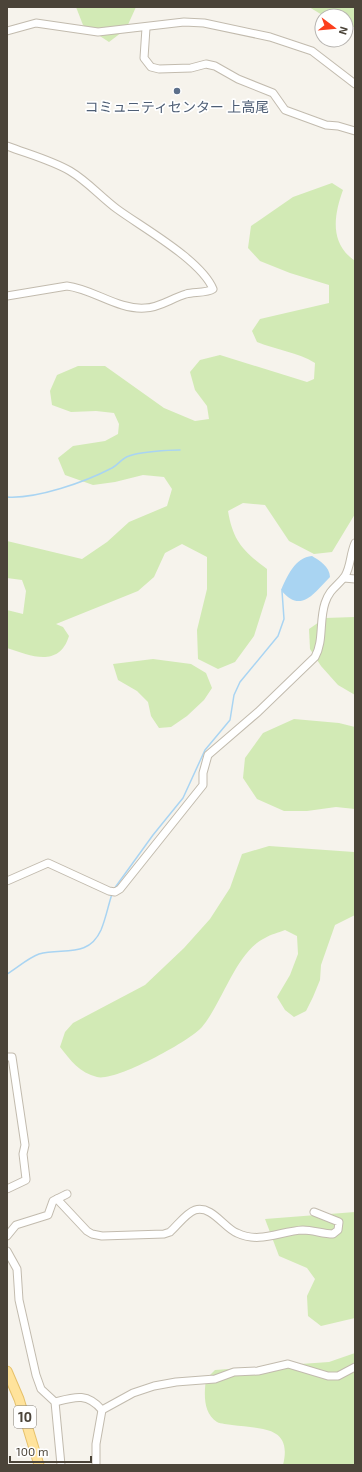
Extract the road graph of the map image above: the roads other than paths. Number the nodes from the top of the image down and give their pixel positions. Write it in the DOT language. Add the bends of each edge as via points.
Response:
graph roads {
  1 [pos="146,28"];
  2 [pos="7,31"];
  3 [pos="355,84"];
  4 [pos="355,131"];
  5 [pos="7,146"];
  6 [pos="7,296"];
  7 [pos="355,543"];
  8 [pos="344,578"];
  9 [pos="355,579"];
  10 [pos="7,881"];
  11 [pos="7,1057"];
  12 [pos="7,1189"];
  13 [pos="67,1194"];
  14 [pos="56,1199"];
  15 [pos="314,1212"];
  16 [pos="7,1236"];
  17 [pos="7,1251"];
  18 [pos="355,1367"];
  19 [pos="7,1371"];
  20 [pos="10,1385"];
  21 [pos="54,1402"];
  22 [pos="102,1410"];
  23 [pos="39,1465"];
  24 [pos="61,1465"];
  25 [pos="96,1465"];
  1 -- 2 [label="street" via="98,32 36,23"];
  1 -- 3 [label="street" via="184,22 204,23 270,37 312,51"];
  1 -- 4 [label="street" via="144,58 150,67 191,68 206,64 215,66 238,79 273,93 285,110 326,125"];
  5 -- 6 [label="street" via="76,175 117,209 185,258 210,281 213,289 187,294 154,307 144,308 67,286"];
  7 -- 8 [label="street"];
  8 -- 9 [label="street"];
  8 -- 10 [label="street" via="333,587 325,601 315,657 258,712 208,754 204,785 120,889 109,891 48,863"];
  11 -- 12 [label="street" via="12,1057 25,1145 23,1154 26,1180"];
  13 -- 14 [label="street"];
  14 -- 15 [label="street" via="87,1231 102,1236 164,1234 170,1232 195,1210 202,1210 219,1219 229,1229 248,1237 259,1238 303,1230 333,1234 338,1230 338,1222"];
  14 -- 16 [label="street" via="48,1215 16,1225"];
  17 -- 21 [label="street" via="17,1269 19,1300 36,1375 42,1389"];
  18 -- 22 [label="street" via="338,1376 328,1376 288,1364 258,1371 234,1372 215,1379 154,1386 133,1393"];
  19 -- 20 [label="main road, 10"];
  20 -- 23 [label="main road, 10"];
  21 -- 22 [label="street" via="79,1396 97,1403"];
  21 -- 24 [label="street"];
  22 -- 25 [label="street" via="96,1444"];
}
